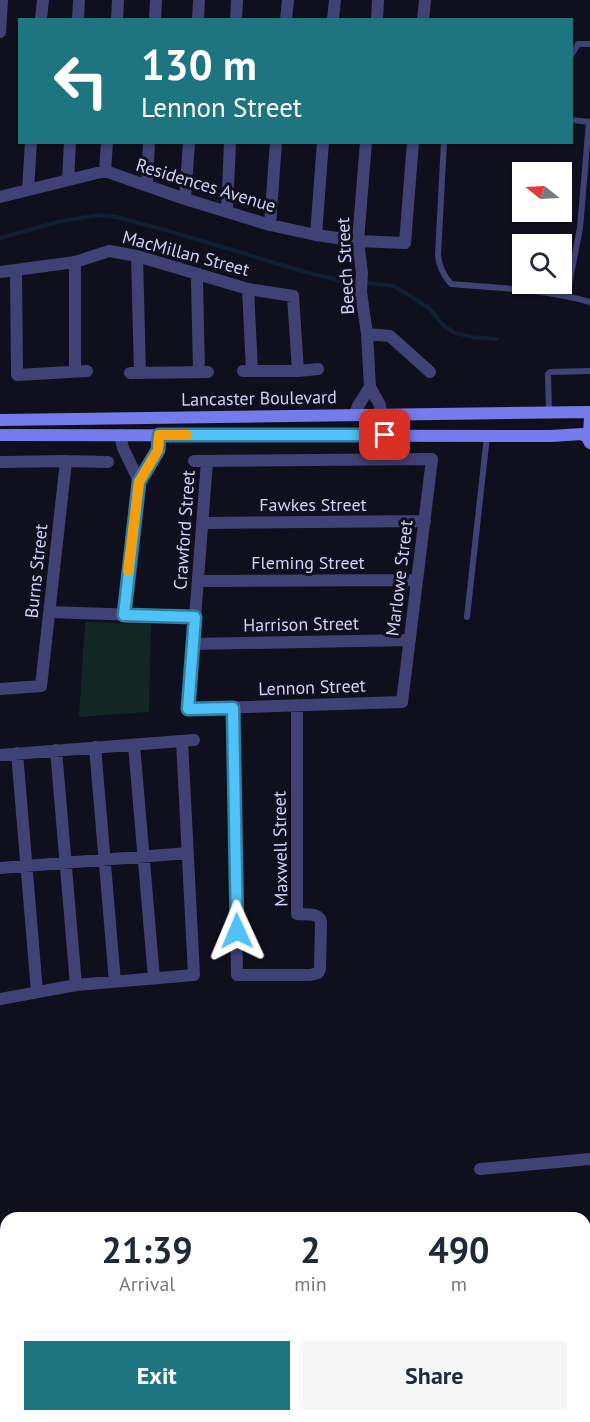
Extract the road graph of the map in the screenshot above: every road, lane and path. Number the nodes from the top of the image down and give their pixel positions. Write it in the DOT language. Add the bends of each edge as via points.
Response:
graph roads {
  1 [pos="2,0"];
  2 [pos="43,0"];
  3 [pos="79,0"];
  4 [pos="118,0"];
  5 [pos="156,0"];
  6 [pos="199,0"];
  7 [pos="237,0"];
  8 [pos="288,0"];
  9 [pos="335,0"];
  10 [pos="378,0"];
  11 [pos="425,0"];
  12 [pos="41,18"];
  13 [pos="78,18"];
  14 [pos="117,18"];
  15 [pos="155,18"];
  16 [pos="198,18"];
  17 [pos="236,18"];
  18 [pos="286,18"];
  19 [pos="333,18"];
  20 [pos="377,18"];
  21 [pos="423,18"];
  22 [pos="0,32"];
  23 [pos="590,44"];
  24 [pos="573,52"];
  25 [pos="573,120"];
  26 [pos="590,122"];
  27 [pos="31,144"];
  28 [pos="70,144"];
  29 [pos="107,144"];
  30 [pos="149,144"];
  31 [pos="189,144"];
  32 [pos="230,144"];
  33 [pos="276,144"];
  34 [pos="323,144"];
  35 [pos="366,144"];
  36 [pos="413,144"];
  37 [pos="444,144"];
  38 [pos="105,171"];
  39 [pos="68,180"];
  40 [pos="147,186"];
  41 [pos="28,190"];
  42 [pos="0,197"];
  43 [pos="185,198"];
  44 [pos="227,212"];
  45 [pos="270,225"];
  46 [pos="316,235"];
  47 [pos="358,245"];
  48 [pos="136,256"];
  49 [pos="75,262"];
  50 [pos="16,270"];
  51 [pos="0,272"];
  52 [pos="199,274"];
  53 [pos="248,289"];
  54 [pos="567,295"];
  55 [pos="590,302"];
  56 [pos="367,334"];
  57 [pos="318,369"];
  58 [pos="298,371"];
  59 [pos="590,371"];
  60 [pos="430,372"];
  61 [pos="370,387"];
  62 [pos="549,412"];
  63 [pos="590,412"];
  64 [pos="381,414"];
  65 [pos="355,415"];
  66 [pos="590,418"];
  67 [pos="0,420"];
  68 [pos="0,435"];
  69 [pos="120,435"];
  70 [pos="159,435"];
  71 [pos="487,436"];
  72 [pos="590,442"];
  73 [pos="66,461"];
  74 [pos="194,461"];
  75 [pos="207,461"];
  76 [pos="108,462"];
  77 [pos="0,463"];
  78 [pos="139,482"];
  79 [pos="424,521"];
  80 [pos="202,523"];
  81 [pos="417,580"];
  82 [pos="198,581"];
  83 [pos="50,612"];
  84 [pos="124,615"];
  85 [pos="195,617"];
  86 [pos="467,617"];
  87 [pos="410,640"];
  88 [pos="193,644"];
  89 [pos="0,689"];
  90 [pos="402,702"];
  91 [pos="297,705"];
  92 [pos="233,708"];
  93 [pos="188,709"];
  94 [pos="134,745"];
  95 [pos="95,747"];
  96 [pos="56,750"];
  97 [pos="17,753"];
  98 [pos="0,754"];
  99 [pos="188,852"];
  100 [pos="144,856"];
  101 [pos="104,860"];
  102 [pos="66,863"];
  103 [pos="27,866"];
  104 [pos="0,868"];
  105 [pos="154,978"];
  106 [pos="115,982"];
  107 [pos="76,985"];
  108 [pos="37,992"];
  109 [pos="0,999"];
  110 [pos="590,1159"];
  111 [pos="480,1169"];
  1 -- 22 [label="street"];
  2 -- 12 [label="street"];
  3 -- 13 [label="street"];
  4 -- 14 [label="street"];
  5 -- 15 [label="street"];
  6 -- 16 [label="street"];
  7 -- 17 [label="street"];
  8 -- 18 [label="street"];
  9 -- 19 [label="street"];
  10 -- 20 [label="street"];
  11 -- 21 [label="street"];
  23 -- 24 [label="lane" via="578,44"];
  25 -- 26 [label="lane"];
  26 -- 54 [label="lane" via="580,228"];
  27 -- 41 [label="street"];
  28 -- 39 [label="street"];
  29 -- 38 [label="street"];
  30 -- 40 [label="street"];
  31 -- 43 [label="street"];
  32 -- 44 [label="street"];
  33 -- 45 [label="street"];
  34 -- 46 [label="street"];
  35 -- 47 [label="street, Beech Street"];
  36 -- 47 [label="street, Residences Avenue" via="405,243"];
  37 -- 54 [label="lane" via="438,255 443,275 451,284"];
  38 -- 39 [label="street"];
  38 -- 40 [label="street, Residences Avenue"];
  39 -- 41 [label="street"];
  40 -- 43 [label="street, Residences Avenue"];
  41 -- 42 [label="street"];
  43 -- 44 [label="street, Residences Avenue"];
  44 -- 45 [label="street, Residences Avenue"];
  45 -- 46 [label="street, Residences Avenue"];
  46 -- 47 [label="street, Residences Avenue"];
  47 -- 56 [label="street, Beech Street"];
  48 -- 49 [label="street, MacMillan Street" via="109,251"];
  48 -- 52 [label="street, MacMillan Street"];
  48 -- 52 [label="street" via="135,373 203,372"];
  49 -- 50 [label="street, MacMillan Street"];
  49 -- 50 [label="street" via="81,371 17,375"];
  50 -- 51 [label="street, MacMillan Street"];
  52 -- 53 [label="street, MacMillan Street"];
  53 -- 58 [label="street, MacMillan Street" via="293,296"];
  53 -- 58 [label="street" via="248,371"];
  54 -- 55 [label="lane"];
  56 -- 60 [label="street" via="390,336"];
  56 -- 61 [label="street, Beech Street"];
  57 -- 58 [label="street"];
  59 -- 62 [label="lane" via="550,372"];
  61 -- 64 [label="street, Beech Street"];
  61 -- 65 [label="street"];
  62 -- 63 [label="main road, Lancaster Boulevard"];
  62 -- 64 [label="main road, Lancaster Boulevard"];
  64 -- 65 [label="main road, Lancaster Boulevard"];
  65 -- 67 [label="main road, Lancaster Boulevard"];
  66 -- 72 [label="main road"];
  68 -- 69 [label="main road, Lancaster Boulevard"];
  69 -- 70 [label="main road, Lancaster Boulevard"];
  69 -- 78 [label="street"];
  70 -- 71 [label="main road, Lancaster Boulevard"];
  70 -- 78 [label="street" via="158,450"];
  71 -- 72 [label="main road, Lancaster Boulevard" via="582,434"];
  71 -- 86 [label="lane"];
  73 -- 76 [label="street"];
  73 -- 77 [label="street"];
  73 -- 83 [label="street, Burns Street"];
  74 -- 75 [label="street"];
  75 -- 79 [label="street, Marlowe Street" via="432,459"];
  75 -- 80 [label="street, Crawford Street"];
  78 -- 84 [label="street"];
  79 -- 80 [label="street, Fawkes Street"];
  79 -- 81 [label="street, Marlowe Street"];
  80 -- 82 [label="street, Crawford Street"];
  81 -- 82 [label="street, Fleming Street"];
  81 -- 87 [label="street, Marlowe Street"];
  82 -- 85 [label="street, Crawford Street"];
  83 -- 84 [label="street"];
  83 -- 89 [label="street, Burns Street" via="41,686"];
  84 -- 85 [label="street"];
  85 -- 88 [label="street, Crawford Street"];
  87 -- 88 [label="street, Harrison Street"];
  87 -- 90 [label="street, Marlowe Street"];
  88 -- 93 [label="street, Crawford Street"];
  90 -- 91 [label="street, Lennon Street"];
  91 -- 92 [label="street, Lennon Street"];
  91 -- 92 [label="street, Maxwell Street" via="297,914 321,919 321,963 318,974 310,975 237,975"];
  92 -- 93 [label="street, Lennon Street"];
  94 -- 95 [label="street"];
  94 -- 99 [label="street" via="188,741"];
  94 -- 100 [label="street"];
  95 -- 96 [label="street"];
  95 -- 101 [label="street"];
  96 -- 97 [label="street"];
  96 -- 102 [label="street"];
  97 -- 98 [label="street"];
  97 -- 103 [label="street"];
  99 -- 100 [label="street"];
  99 -- 105 [label="street" via="194,975"];
  100 -- 101 [label="street"];
  100 -- 105 [label="street"];
  101 -- 102 [label="street"];
  101 -- 106 [label="street"];
  102 -- 103 [label="street"];
  102 -- 107 [label="street"];
  103 -- 104 [label="street"];
  103 -- 108 [label="street"];
  105 -- 106 [label="street"];
  106 -- 107 [label="street"];
  107 -- 108 [label="street"];
  108 -- 109 [label="street"];
  110 -- 111 [label="street"];
}
